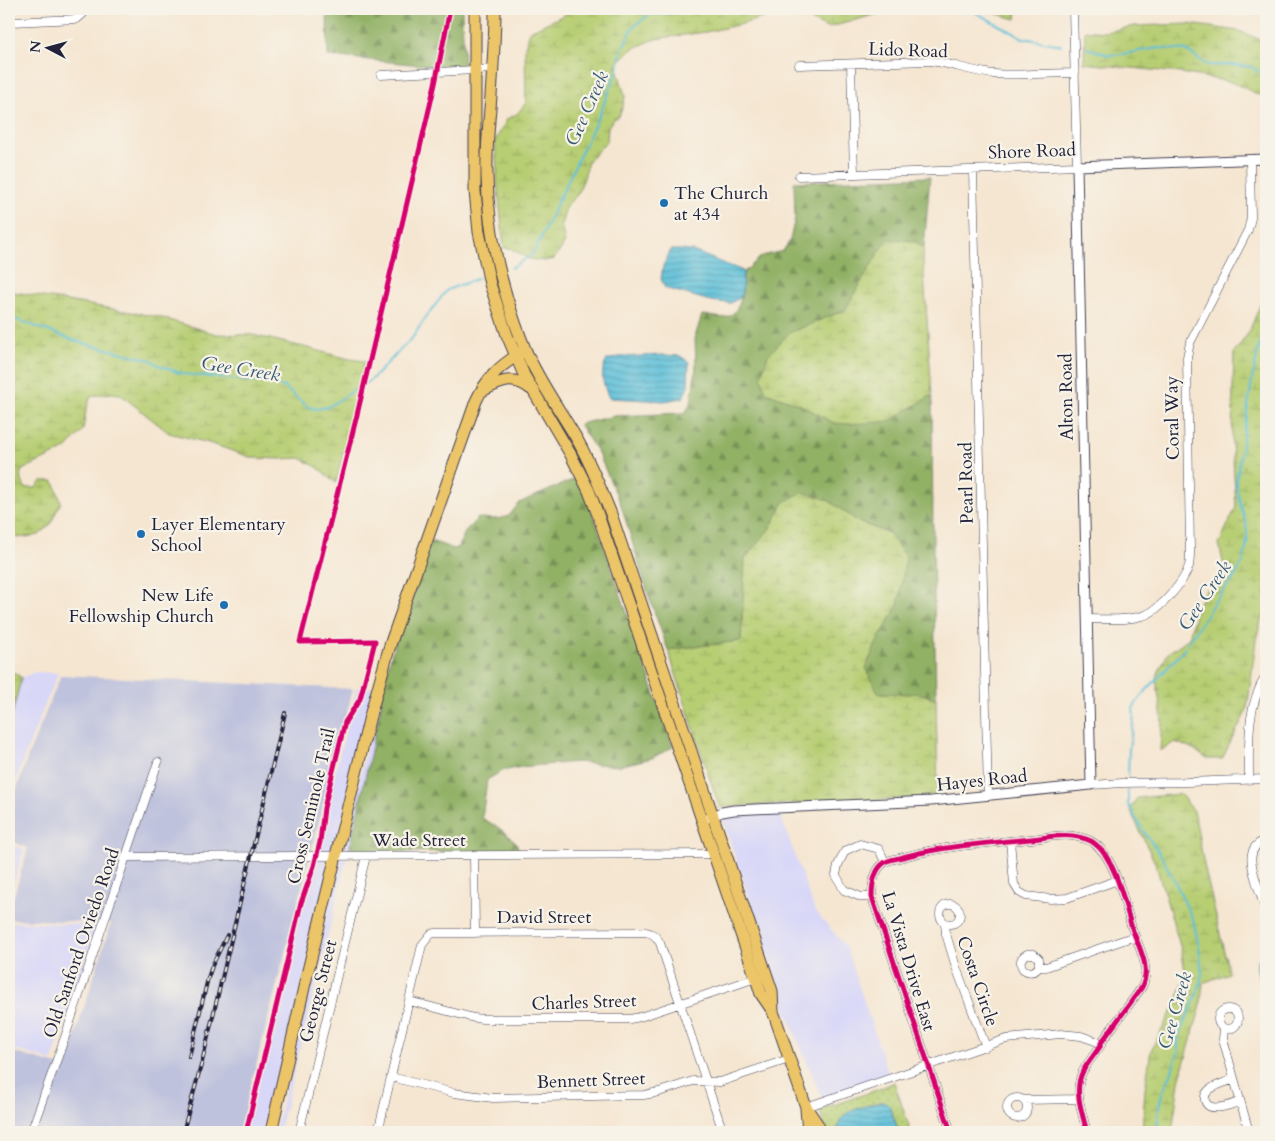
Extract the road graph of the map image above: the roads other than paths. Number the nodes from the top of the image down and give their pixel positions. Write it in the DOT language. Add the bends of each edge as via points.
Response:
graph roads {
  1 [pos="85,9"];
  2 [pos="475,9"];
  3 [pos="495,9"];
  4 [pos="1073,9"];
  5 [pos="9,19"];
  6 [pos="851,64"];
  7 [pos="799,65"];
  8 [pos="493,69"];
  9 [pos="475,70"];
  10 [pos="1075,73"];
  11 [pos="381,75"];
  12 [pos="1250,159"];
  13 [pos="1266,159"];
  14 [pos="1077,166"];
  15 [pos="973,170"];
  16 [pos="854,174"];
  17 [pos="799,176"];
  18 [pos="521,353"];
  19 [pos="532,390"];
  20 [pos="480,391"];
  21 [pos="620,577"];
  22 [pos="638,592"];
  23 [pos="1087,619"];
  24 [pos="1266,676"];
  25 [pos="158,762"];
  26 [pos="1266,778"];
  27 [pos="1249,779"];
  28 [pos="1092,785"];
  29 [pos="988,796"];
  30 [pos="713,815"];
  31 [pos="702,820"];
  32 [pos="1266,840"];
  33 [pos="1010,841"];
  34 [pos="714,854"];
  35 [pos="474,855"];
  36 [pos="337,856"];
  37 [pos="366,856"];
  38 [pos="125,857"];
  39 [pos="885,862"];
  40 [pos="1118,880"];
  41 [pos="872,897"];
  42 [pos="1266,911"];
  43 [pos="945,924"];
  44 [pos="475,932"];
  45 [pos="1135,936"];
  46 [pos="1039,967"];
  47 [pos="756,978"];
  48 [pos="409,1001"];
  49 [pos="680,1003"];
  50 [pos="773,1012"];
  51 [pos="1224,1029"];
  52 [pos="1102,1043"];
  53 [pos="986,1047"];
  54 [pos="790,1059"];
  55 [pos="928,1066"];
  56 [pos="391,1077"];
  57 [pos="1234,1079"];
  58 [pos="707,1082"];
  59 [pos="1079,1099"];
  60 [pos="1024,1100"];
  61 [pos="1240,1101"];
  62 [pos="806,1107"];
  63 [pos="31,1132"];
  64 [pos="271,1132"];
  65 [pos="299,1132"];
  66 [pos="378,1132"];
  67 [pos="723,1132"];
  68 [pos="808,1132"];
  69 [pos="820,1132"];
  70 [pos="951,1132"];
  71 [pos="1087,1132"];
  72 [pos="1249,1132"];
  1 -- 5 [label="street" via="77,19 12,22"];
  2 -- 9 [label="main road"];
  3 -- 8 [label="main road"];
  4 -- 10 [label="street, Alton Road"];
  6 -- 7 [label="street, Lido Road"];
  6 -- 10 [label="street, Lido Road" via="929,62 993,74"];
  6 -- 16 [label="street"];
  8 -- 9 [label="street"];
  8 -- 18 [label="main road" via="487,158 489,210 495,249"];
  9 -- 11 [label="street"];
  9 -- 18 [label="main road" via="474,173 479,232 507,336"];
  10 -- 14 [label="street, Alton Road"];
  12 -- 13 [label="street, Shore Road"];
  12 -- 14 [label="street, Shore Road"];
  12 -- 23 [label="street, Coral Way" via="1251,218 1248,230 1190,343 1187,357 1190,550 1184,578 1165,600 1143,616"];
  14 -- 15 [label="street, Shore Road"];
  14 -- 23 [label="street, Alton Road"];
  15 -- 16 [label="street, Shore Road"];
  15 -- 29 [label="street, Pearl Road"];
  16 -- 17 [label="street, Shore Road"];
  18 -- 19 [label="main road"];
  18 -- 20 [label="main road" via="493,374"];
  18 -- 22 [label="main road" via="578,441 601,489"];
  19 -- 20 [label="main road" via="519,382 504,380"];
  19 -- 21 [label="main road" via="589,492"];
  20 -- 36 [label="main road" via="390,645"];
  21 -- 22 [label="main road"];
  21 -- 31 [label="main road"];
  22 -- 30 [label="main road"];
  23 -- 28 [label="street, Alton Road"];
  24 -- 27 [label="street" via="1251,717"];
  25 -- 38 [label="street, Old Sanford Oviedo Road"];
  26 -- 27 [label="street, Hayes Road"];
  27 -- 28 [label="street, Hayes Road"];
  28 -- 29 [label="street, Hayes Road"];
  29 -- 30 [label="street, Hayes Road" via="734,810"];
  30 -- 31 [label="street, Hayes Road"];
  30 -- 50 [label="main road" via="772,991"];
  31 -- 34 [label="main road"];
  32 -- 42 [label="street" via="1255,847 1251,865"];
  33 -- 39 [label="street" via="928,851"];
  33 -- 40 [label="street" via="1072,836 1093,841 1102,850"];
  33 -- 40 [label="street" via="1014,884 1026,896 1067,898"];
  34 -- 35 [label="street, Wade Street"];
  34 -- 47 [label="main road"];
  35 -- 37 [label="street, Wade Street"];
  35 -- 44 [label="street"];
  36 -- 37 [label="street, Wade Street"];
  36 -- 38 [label="street, Wade Street"];
  36 -- 64 [label="main road"];
  37 -- 65 [label="street, George Street"];
  38 -- 63 [label="street, Old Sanford Oviedo Road"];
  39 -- 41 [label="street, La Vista Drive East" via="876,872"];
  39 -- 41 [label="street" via="878,849 860,844 845,851 838,865 836,875 844,890 860,897"];
  40 -- 45 [label="street"];
  41 -- 55 [label="street, La Vista Drive East"];
  43 -- 53 [label="street, Costa Circle" via="956,967"];
  44 -- 48 [label="street, David Street" via="436,933 426,938"];
  44 -- 49 [label="street, David Street" via="651,933 660,942"];
  45 -- 46 [label="street"];
  45 -- 52 [label="street" via="1146,963 1145,980"];
  47 -- 49 [label="street, Charles Street"];
  47 -- 50 [label="main road" via="761,994"];
  48 -- 49 [label="street, Charles Street" via="494,1020 630,1019"];
  48 -- 56 [label="street, David Street"];
  49 -- 58 [label="street, David Street"];
  50 -- 54 [label="main road"];
  51 -- 57 [label="street"];
  52 -- 53 [label="street" via="1061,1034 1011,1039"];
  52 -- 59 [label="street" via="1083,1071 1078,1087"];
  53 -- 55 [label="street"];
  54 -- 58 [label="street, Bennett Street" via="720,1082"];
  54 -- 62 [label="main road"];
  55 -- 62 [label="street"];
  55 -- 70 [label="street, La Vista Drive East"];
  56 -- 58 [label="street, Bennett Street" via="454,1093 493,1098 644,1095 693,1081"];
  56 -- 66 [label="street, David Street"];
  57 -- 61 [label="street"];
  57 -- 61 [label="street" via="1209,1089 1204,1099 1210,1107"];
  58 -- 67 [label="street, David Street"];
  59 -- 60 [label="street"];
  59 -- 71 [label="street"];
  61 -- 72 [label="street"];
  62 -- 68 [label="main road"];
  62 -- 69 [label="main road"];
}
